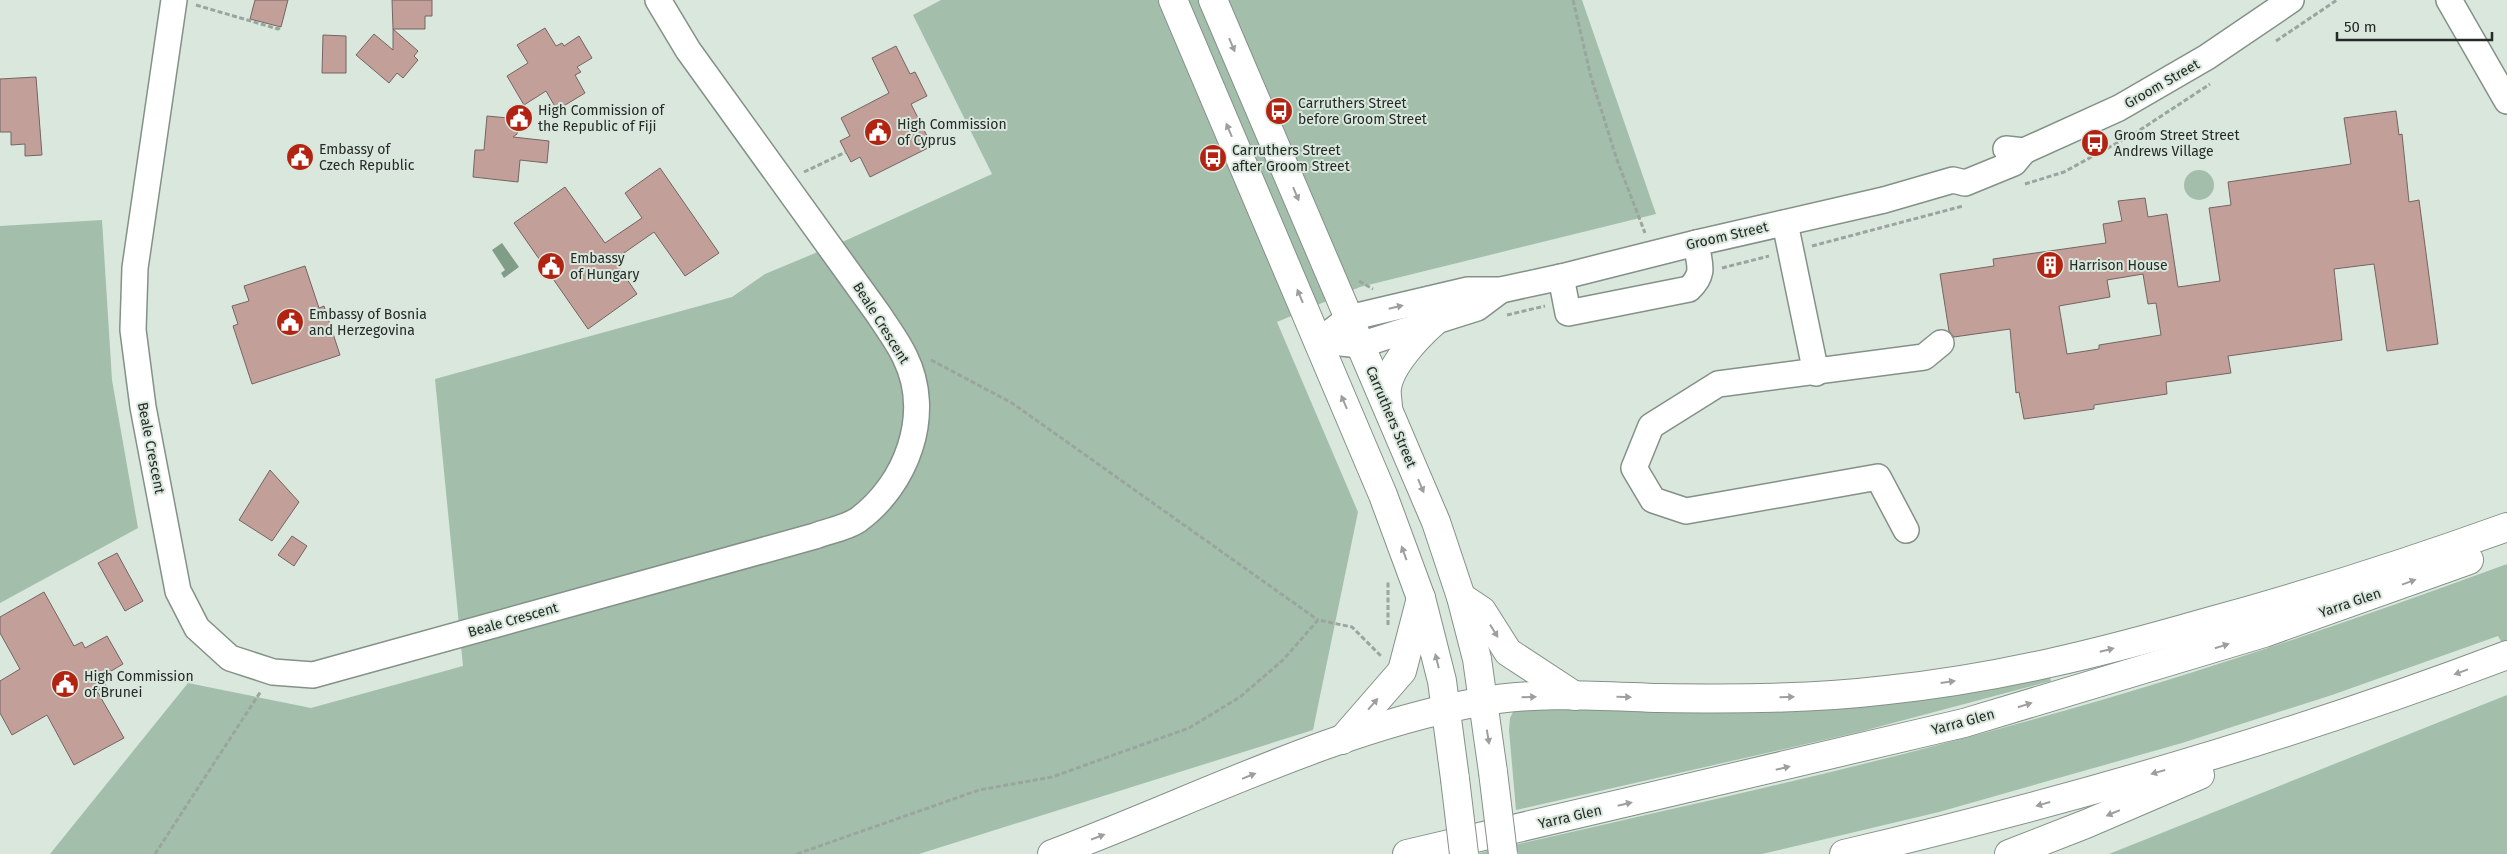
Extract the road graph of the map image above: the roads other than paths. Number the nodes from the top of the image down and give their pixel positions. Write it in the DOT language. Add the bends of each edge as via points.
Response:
graph roads {
  1 [pos="658,0"];
  2 [pos="1174,0"];
  3 [pos="1213,0"];
  4 [pos="2291,0"];
  5 [pos="2449,0"];
  6 [pos="181,1"];
  7 [pos="2507,101"];
  8 [pos="1785,224"];
  9 [pos="1696,242"];
  10 [pos="1561,277"];
  11 [pos="1501,290"];
  12 [pos="1349,318"];
  13 [pos="1435,321"];
  14 [pos="1319,341"];
  15 [pos="1941,343"];
  16 [pos="1360,345"];
  17 [pos="1816,373"];
  18 [pos="1388,409"];
  19 [pos="2507,527"];
  20 [pos="1906,530"];
  21 [pos="2507,546"];
  22 [pos="1461,597"];
  23 [pos="1421,598"];
  24 [pos="2507,655"];
  25 [pos="1575,696"];
  26 [pos="1482,702"];
  27 [pos="2367,705"];
  28 [pos="1445,709"];
  29 [pos="1341,741"];
  30 [pos="1052,854"];
  31 [pos="1407,854"];
  32 [pos="1464,854"];
  33 [pos="1503,854"];
  34 [pos="1844,854"];
  35 [pos="2009,854"];
  1 -- 6 [label="street, Beale Crescent" via="688,50 879,315 906,358 915,389 916,427 903,467 884,497 856,521 815,536 314,675 273,672 230,658 197,628 178,591 143,407 133,330 135,268"];
  14 -- 2 [label="main road, one-way"];
  3 -- 12 [label="main road, Carruthers Street, one-way"];
  4 -- 8 [label="street, Groom Street" via="2207,57 2120,108 2024,151 2014,163 1965,183 1953,180"];
  5 -- 7 [label="street"];
  8 -- 9 [label="street, Groom Street"];
  8 -- 17 [label="street"];
  9 -- 10 [label="street, Groom Street"];
  9 -- 10 [label="street" via="1700,273 1699,279 1689,289 1568,313"];
  10 -- 11 [label="street, Groom Street"];
  12 -- 11 [label="street, Groom Street, one-way" via="1468,290"];
  11 -- 13 [label="street, Groom Street" via="1477,308"];
  12 -- 14 [label="street, Groom Street"];
  12 -- 16 [label="main road, Carruthers Street"];
  13 -- 16 [label="street, Groom Street"];
  13 -- 18 [label="main road" via="1416,337 1395,370 1387,387"];
  14 -- 16 [label="street, Groom Street"];
  23 -- 14 [label="main road, one-way" via="1383,495"];
  15 -- 17 [label="street" via="1924,357"];
  16 -- 18 [label="main road, Carruthers Street"];
  17 -- 20 [label="street" via="1718,384 1651,426 1634,468 1652,500 1686,512 1878,478"];
  18 -- 22 [label="main road, Carruthers Street, one-way" via="1436,522"];
  25 -- 19 [label="main road, one-way" via="1790,697 1886,691 1980,677 2073,658 2256,609 2348,582"];
  31 -- 21 [label="main road, Yarra Glen, one-way" via="1964,724 2264,633"];
  22 -- 25 [label="main road, one-way" via="1482,611 1508,652"];
  22 -- 26 [label="main road, Carruthers Street" via="1477,659"];
  28 -- 23 [label="main road, one-way" via="1442,681"];
  29 -- 23 [label="main road, one-way" via="1402,671"];
  24 -- 27 [label="main road, one-way"];
  26 -- 25 [label="main road, one-way" via="1504,698"];
  26 -- 28 [label="main road"];
  26 -- 33 [label="main road, Carruthers Street, one-way, bridge"];
  27 -- 34 [label="main road, one-way" via="2197,761 1986,820"];
  27 -- 35 [label="main road, one-way"];
  28 -- 29 [label="main road"];
  28 -- 32 [label="main road, bridge"];
  30 -- 29 [label="main road, one-way"];
}
